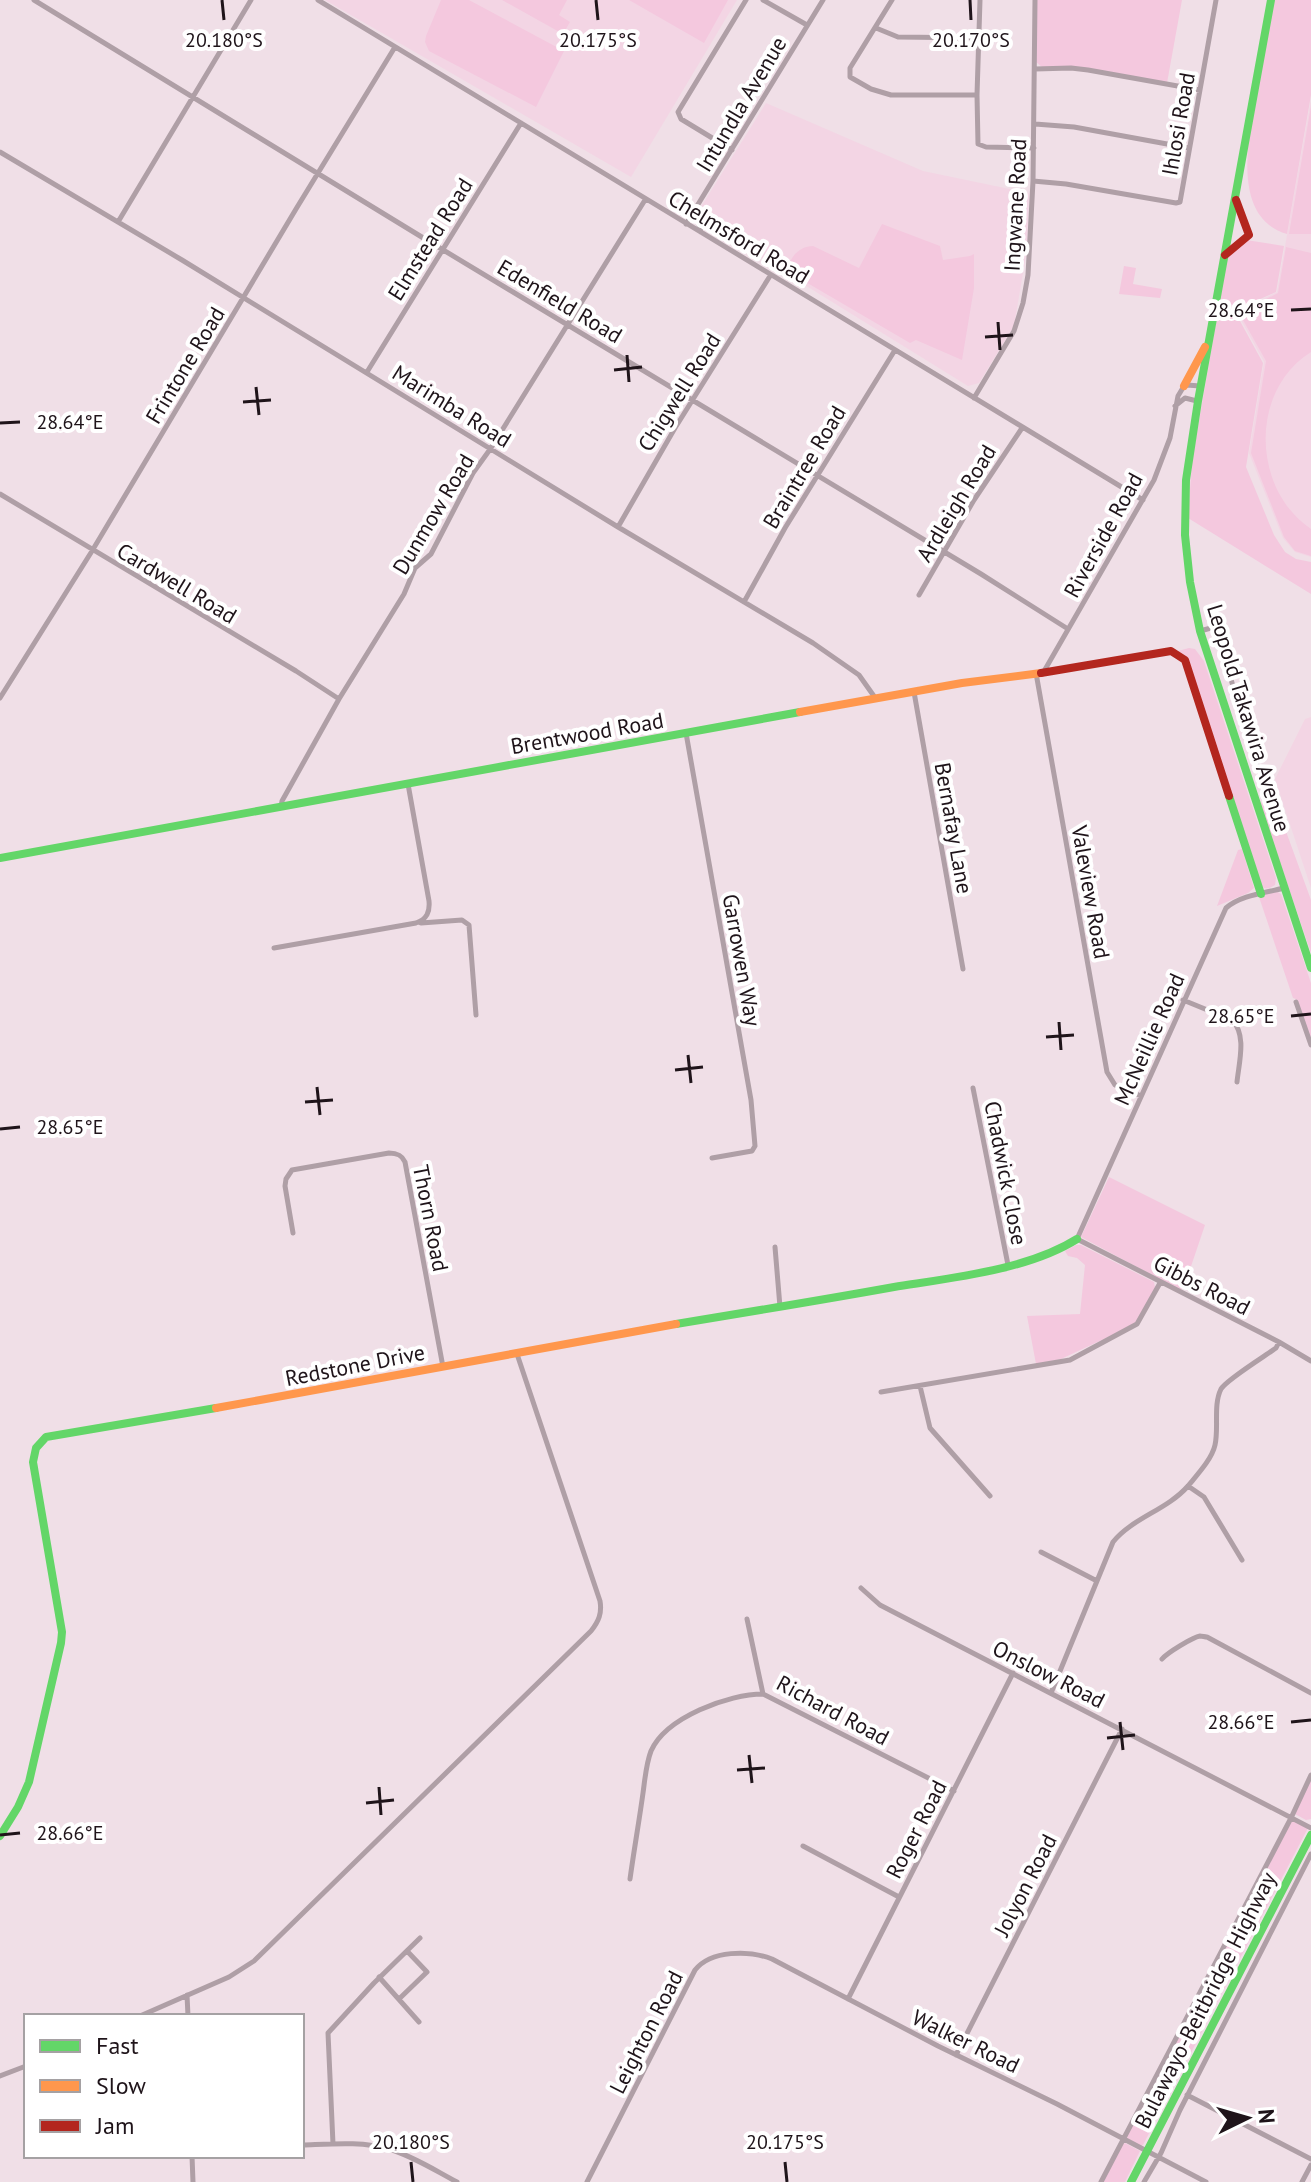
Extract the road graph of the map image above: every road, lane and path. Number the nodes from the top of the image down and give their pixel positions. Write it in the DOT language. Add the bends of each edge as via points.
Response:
graph roads {
  1 [pos="34,0"];
  2 [pos="251,0"];
  3 [pos="318,0"];
  4 [pos="746,0"];
  5 [pos="763,0"];
  6 [pos="823,0"];
  7 [pos="892,0"];
  8 [pos="980,0"];
  9 [pos="1035,0"];
  10 [pos="1216,0"];
  11 [pos="1271,0"];
  12 [pos="807,25"];
  13 [pos="876,28"];
  14 [pos="979,38"];
  15 [pos="395,47"];
  16 [pos="1035,69"];
  17 [pos="1200,90"];
  18 [pos="977,95"];
  19 [pos="192,97"];
  20 [pos="521,123"];
  21 [pos="1035,124"];
  22 [pos="1034,148"];
  23 [pos="1189,148"];
  24 [pos="732,150"];
  25 [pos="0,152"];
  26 [pos="318,173"];
  27 [pos="1033,181"];
  28 [pos="1235,198"];
  29 [pos="645,200"];
  30 [pos="695,210"];
  31 [pos="118,222"];
  32 [pos="686,224"];
  33 [pos="701,233"];
  34 [pos="442,249"];
  35 [pos="1225,255"];
  36 [pos="770,276"];
  37 [pos="244,298"];
  38 [pos="568,325"];
  39 [pos="1208,342"];
  40 [pos="895,350"];
  41 [pos="367,372"];
  42 [pos="1184,386"];
  43 [pos="1200,386"];
  44 [pos="974,398"];
  45 [pos="693,400"];
  46 [pos="1198,401"];
  47 [pos="1174,407"];
  48 [pos="1022,428"];
  49 [pos="491,448"];
  50 [pos="818,476"];
  51 [pos="0,494"];
  52 [pos="1143,500"];
  53 [pos="618,527"];
  54 [pos="92,551"];
  55 [pos="945,552"];
  56 [pos="919,595"];
  57 [pos="744,602"];
  58 [pos="1068,629"];
  59 [pos="1200,631"];
  60 [pos="1040,673"];
  61 [pos="0,682"];
  62 [pos="7,687"];
  63 [pos="914,692"];
  64 [pos="0,698"];
  65 [pos="339,699"];
  66 [pos="876,699"];
  67 [pos="686,733"];
  68 [pos="1260,775"];
  69 [pos="408,784"];
  70 [pos="281,807"];
  71 [pos="0,858"];
  72 [pos="1284,888"];
  73 [pos="1261,894"];
  74 [pos="416,923"];
  75 [pos="274,948"];
  76 [pos="1311,968"];
  77 [pos="963,969"];
  78 [pos="1183,1000"];
  79 [pos="1296,1002"];
  80 [pos="476,1015"];
  81 [pos="1311,1045"];
  82 [pos="1237,1082"];
  83 [pos="973,1088"];
  84 [pos="1141,1096"];
  85 [pos="712,1158"];
  86 [pos="293,1233"];
  87 [pos="1077,1239"];
  88 [pos="775,1247"];
  89 [pos="1008,1265"];
  90 [pos="1160,1283"];
  91 [pos="780,1307"];
  92 [pos="1279,1342"];
  93 [pos="517,1354"];
  94 [pos="1311,1361"];
  95 [pos="443,1367"];
  96 [pos="920,1386"];
  97 [pos="881,1392"];
  98 [pos="1188,1486"];
  99 [pos="990,1496"];
  100 [pos="1041,1552"];
  101 [pos="1242,1560"];
  102 [pos="1097,1581"];
  103 [pos="861,1588"];
  104 [pos="747,1619"];
  105 [pos="1162,1659"];
  106 [pos="1013,1673"];
  107 [pos="1051,1693"];
  108 [pos="1311,1693"];
  109 [pos="763,1694"];
  110 [pos="1122,1729"];
  111 [pos="1311,1775"];
  112 [pos="954,1791"];
  113 [pos="1291,1818"];
  114 [pos="1311,1828"];
  115 [pos="1311,1835"];
  116 [pos="0,1836"];
  117 [pos="803,1846"];
  118 [pos="1311,1854"];
  119 [pos="630,1879"];
  120 [pos="1279,1896"];
  121 [pos="899,1897"];
  122 [pos="1283,1907"];
  123 [pos="420,1938"];
  124 [pos="407,1951"];
  125 [pos="772,1959"];
  126 [pos="379,1977"];
  127 [pos="187,1995"];
  128 [pos="399,1999"];
  129 [pos="848,1999"];
  130 [pos="144,2014"];
  131 [pos="188,2014"];
  132 [pos="419,2022"];
  133 [pos="956,2055"];
  134 [pos="24,2067"];
  135 [pos="0,2076"];
  136 [pos="1187,2095"];
  137 [pos="1123,2140"];
  138 [pos="333,2144"];
  139 [pos="304,2145"];
  140 [pos="1147,2152"];
  141 [pos="192,2158"];
  142 [pos="1158,2158"];
  143 [pos="1311,2162"];
  144 [pos="193,2182"];
  145 [pos="457,2182"];
  146 [pos="587,2182"];
  147 [pos="1101,2182"];
  148 [pos="1131,2182"];
  149 [pos="1144,2182"];
  150 [pos="1206,2182"];
  151 [pos="1302,2182"];
  1 -- 19 [label="street, Edenfield Road"];
  2 -- 19 [label="street"];
  3 -- 15 [label="street, Chelmsford Road"];
  4 -- 24 [label="street" via="678,112"];
  5 -- 12 [label="street"];
  6 -- 12 [label="street, Intundla Avenue"];
  7 -- 13 [label="street"];
  8 -- 14 [label="street"];
  9 -- 16 [label="street, Ingwane Road"];
  10 -- 17 [label="street, Ihlosi Road"];
  11 -- 28 [label="main road, Leopold Takawira Avenue"];
  12 -- 24 [label="street, Intundla Avenue"];
  13 -- 14 [label="street" via="898,37"];
  13 -- 18 [label="street" via="850,68 852,79 891,95"];
  14 -- 18 [label="street"];
  15 -- 20 [label="street, Chelmsford Road"];
  15 -- 26 [label="street, Frintone Road"];
  16 -- 17 [label="street" via="1079,69"];
  16 -- 21 [label="street, Ingwane Road"];
  17 -- 23 [label="street, Ihlosi Road"];
  18 -- 22 [label="street" via="980,146"];
  19 -- 26 [label="street, Edenfield Road"];
  19 -- 31 [label="street"];
  20 -- 29 [label="street, Chelmsford Road"];
  20 -- 34 [label="street, Elmstead Road"];
  21 -- 22 [label="street, Ingwane Road"];
  21 -- 23 [label="street"];
  22 -- 27 [label="street, Ingwane Road"];
  23 -- 27 [label="street, Ihlosi Road" via="1181,200 1176,203"];
  24 -- 30 [label="street, Intundla Avenue"];
  25 -- 31 [label="street, Marimba Road"];
  26 -- 34 [label="street, Edenfield Road"];
  26 -- 37 [label="street, Frintone Road"];
  27 -- 44 [label="street, Ingwane Road" via="1023,303 1011,338"];
  28 -- 35 [label="main road, Leopold Takawira Avenue"];
  28 -- 35 [label="main road" via="1249,235"];
  29 -- 32 [label="street, Chelmsford Road"];
  29 -- 38 [label="street, Dunmow Road"];
  30 -- 32 [label="street, Intundla Avenue"];
  30 -- 33 [label="street"];
  31 -- 37 [label="street, Marimba Road"];
  32 -- 33 [label="street, Chelmsford Road"];
  33 -- 36 [label="street, Chelmsford Road"];
  34 -- 38 [label="street, Edenfield Road"];
  34 -- 41 [label="street, Elmstead Road"];
  35 -- 39 [label="main road, Leopold Takawira Avenue"];
  36 -- 40 [label="street, Chelmsford Road"];
  36 -- 45 [label="street, Chigwell Road"];
  37 -- 41 [label="street, Marimba Road"];
  37 -- 54 [label="street, Frintone Road"];
  38 -- 45 [label="street, Edenfield Road"];
  38 -- 49 [label="street, Dunmow Road"];
  39 -- 42 [label="main road"];
  39 -- 43 [label="main road, Leopold Takawira Avenue"];
  40 -- 44 [label="street, Chelmsford Road"];
  40 -- 50 [label="street, Braintree Road"];
  41 -- 49 [label="street, Marimba Road"];
  42 -- 43 [label="street"];
  42 -- 47 [label="street, Riverside Road"];
  43 -- 46 [label="main road, Leopold Takawira Avenue"];
  44 -- 48 [label="street, Chelmsford Road"];
  45 -- 50 [label="street, Edenfield Road"];
  45 -- 53 [label="street, Chigwell Road"];
  46 -- 47 [label="street" via="1185,398"];
  46 -- 59 [label="main road, Leopold Takawira Avenue" via="1186,480 1185,535"];
  47 -- 52 [label="street, Riverside Road" via="1167,448"];
  48 -- 52 [label="street, Chelmsford Road"];
  48 -- 55 [label="street, Ardleigh Road"];
  49 -- 53 [label="street, Marimba Road"];
  49 -- 65 [label="street, Dunmow Road"];
  50 -- 55 [label="street, Edenfield Road"];
  50 -- 57 [label="street, Braintree Road"];
  51 -- 54 [label="street, Cardwell Road"];
  52 -- 58 [label="street, Riverside Road"];
  53 -- 57 [label="street, Marimba Road"];
  54 -- 62 [label="street, Frintone Road"];
  54 -- 65 [label="street, Cardwell Road"];
  55 -- 56 [label="street, Ardleigh Road"];
  55 -- 58 [label="street, Edenfield Road"];
  57 -- 66 [label="street, Marimba Road" via="851,668"];
  58 -- 60 [label="street, Riverside Road"];
  59 -- 68 [label="street" via="1216,630"];
  59 -- 72 [label="main road, Leopold Takawira Avenue"];
  60 -- 63 [label="main road, Brentwood Road"];
  60 -- 73 [label="main road, Brentwood Road" via="1171,651 1180,655"];
  60 -- 84 [label="street, Valeview Road" via="1107,1072 1115,1085"];
  61 -- 62 [label="street"];
  62 -- 64 [label="street, Frintone Road"];
  63 -- 66 [label="main road, Brentwood Road"];
  63 -- 77 [label="street, Bernafay Lane"];
  65 -- 70 [label="street, Dunmow Road"];
  66 -- 67 [label="main road, Brentwood Road"];
  67 -- 69 [label="main road, Brentwood Road"];
  67 -- 85 [label="street, Garrowen Way" via="755,1146 752,1151"];
  69 -- 70 [label="main road, Brentwood Road"];
  69 -- 74 [label="street" via="430,905"];
  70 -- 71 [label="main road, Brentwood Road"];
  72 -- 73 [label="street, McNeillie Road"];
  72 -- 76 [label="main road, Leopold Takawira Avenue"];
  73 -- 78 [label="street, McNeillie Road" via="1226,908"];
  74 -- 75 [label="street"];
  74 -- 80 [label="street" via="462,920 469,925"];
  78 -- 82 [label="street" via="1238,1026"];
  78 -- 84 [label="street, McNeillie Road"];
  79 -- 81 [label="street"];
  83 -- 89 [label="street, Chadwick Close"];
  84 -- 87 [label="street, McNeillie Road"];
  86 -- 95 [label="street, Thorn Road" via="285,1186 292,1170 399,1154"];
  87 -- 89 [label="main road, Redstone Drive"];
  87 -- 90 [label="street, Gibbs Road"];
  88 -- 91 [label="street"];
  89 -- 91 [label="main road, Redstone Drive"];
  90 -- 92 [label="street, Gibbs Road"];
  90 -- 96 [label="street" via="1139,1323 1070,1360"];
  91 -- 93 [label="main road, Redstone Drive"];
  92 -- 94 [label="street, Gibbs Road"];
  92 -- 98 [label="street" via="1222,1387 1213,1451"];
  93 -- 95 [label="main road, Redstone Drive"];
  93 -- 127 [label="street" via="600,1601 599,1619 254,1961"];
  95 -- 116 [label="main road, Redstone Drive" via="40,1441 33,1462 61,1643 29,1782"];
  96 -- 97 [label="street"];
  96 -- 99 [label="street" via="930,1428"];
  98 -- 101 [label="street" via="1204,1497"];
  98 -- 102 [label="street" via="1118,1535"];
  100 -- 102 [label="street"];
  102 -- 107 [label="street"];
  103 -- 106 [label="street, Onslow Road" via="880,1605"];
  104 -- 109 [label="street, Richard Road"];
  105 -- 108 [label="street" via="1199,1636 1207,1637"];
  106 -- 107 [label="street, Onslow Road"];
  106 -- 112 [label="street, Roger Road"];
  107 -- 110 [label="street, Onslow Road"];
  109 -- 112 [label="street, Richard Road"];
  109 -- 119 [label="street" via="708,1706 658,1740 648,1759"];
  110 -- 113 [label="street, Onslow Road"];
  110 -- 133 [label="street, Jolyon Road"];
  111 -- 113 [label="street"];
  112 -- 121 [label="street, Roger Road"];
  113 -- 114 [label="street, Onslow Road"];
  113 -- 137 [label="street"];
  115 -- 120 [label="main road, Bulawayo-Beitbridge Highway"];
  117 -- 121 [label="street"];
  118 -- 122 [label="street"];
  120 -- 122 [label="street"];
  120 -- 140 [label="main road, Bulawayo-Beitbridge Highway"];
  121 -- 129 [label="street, Roger Road"];
  122 -- 136 [label="street"];
  123 -- 124 [label="street"];
  124 -- 126 [label="street"];
  124 -- 128 [label="street" via="427,1972"];
  125 -- 129 [label="street, Walker Road"];
  125 -- 146 [label="street, Leighton Road" via="728,1955 700,1963"];
  126 -- 128 [label="street"];
  126 -- 138 [label="street" via="328,2033"];
  127 -- 130 [label="street"];
  127 -- 131 [label="street"];
  128 -- 132 [label="street"];
  129 -- 133 [label="street, Walker Road"];
  133 -- 137 [label="street, Walker Road"];
  134 -- 135 [label="street"];
  136 -- 142 [label="street"];
  136 -- 143 [label="street"];
  137 -- 140 [label="street, Walker Road"];
  137 -- 147 [label="street"];
  138 -- 139 [label="street"];
  138 -- 145 [label="street" via="393,2150"];
  140 -- 142 [label="street, Walker Road"];
  140 -- 148 [label="main road, Bulawayo-Beitbridge Highway"];
  141 -- 144 [label="street"];
  142 -- 149 [label="street"];
  142 -- 150 [label="street, Walker Road"];
  143 -- 151 [label="street"];
}
